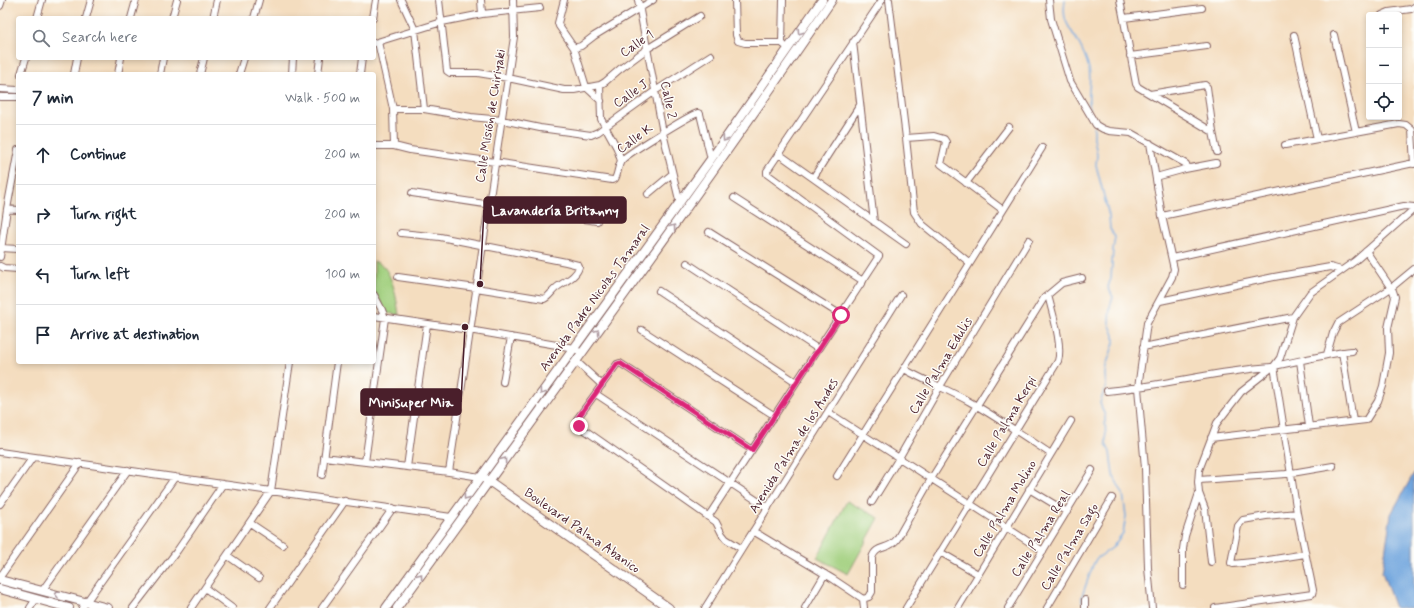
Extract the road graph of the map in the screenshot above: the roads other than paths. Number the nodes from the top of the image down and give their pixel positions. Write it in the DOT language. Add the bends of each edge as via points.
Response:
graph roads {
  1 [pos="2,0"];
  2 [pos="42,0"];
  3 [pos="91,0"];
  4 [pos="136,0"];
  5 [pos="176,0"];
  6 [pos="217,0"];
  7 [pos="259,0"];
  8 [pos="376,0"];
  9 [pos="402,0"];
  10 [pos="439,0"];
  11 [pos="481,0"];
  12 [pos="513,0"];
  13 [pos="564,0"];
  14 [pos="638,0"];
  15 [pos="653,0"];
  16 [pos="735,0"];
  17 [pos="783,0"];
  18 [pos="822,0"];
  19 [pos="832,0"];
  20 [pos="882,0"];
  21 [pos="889,0"];
  22 [pos="1049,0"];
  23 [pos="1120,0"];
  24 [pos="0,6"];
  25 [pos="1414,7"];
  26 [pos="540,8"];
  27 [pos="1202,8"];
  28 [pos="639,9"];
  29 [pos="514,10"];
  30 [pos="1389,12"];
  31 [pos="482,14"];
  32 [pos="38,16"];
  33 [pos="87,16"];
  34 [pos="132,16"];
  35 [pos="172,16"];
  36 [pos="213,16"];
  37 [pos="255,16"];
  38 [pos="373,16"];
  39 [pos="700,16"];
  40 [pos="1124,18"];
  41 [pos="442,22"];
  42 [pos="415,30"];
  43 [pos="1294,35"];
  44 [pos="1334,35"];
  45 [pos="376,42"];
  46 [pos="853,42"];
  47 [pos="785,46"];
  48 [pos="1207,46"];
  49 [pos="574,48"];
  50 [pos="647,49"];
  51 [pos="711,54"];
  52 [pos="1130,56"];
  53 [pos="25,60"];
  54 [pos="77,60"];
  55 [pos="122,60"];
  56 [pos="163,60"];
  57 [pos="204,60"];
  58 [pos="243,60"];
  59 [pos="293,60"];
  60 [pos="320,60"];
  61 [pos="362,60"];
  62 [pos="22,72"];
  63 [pos="74,72"];
  64 [pos="118,72"];
  65 [pos="160,72"];
  66 [pos="200,72"];
  67 [pos="240,72"];
  68 [pos="292,72"];
  69 [pos="318,72"];
  70 [pos="360,72"];
  71 [pos="508,78"];
  72 [pos="600,85"];
  73 [pos="586,87"];
  74 [pos="0,89"];
  75 [pos="16,90"];
  76 [pos="655,91"];
  77 [pos="1150,94"];
  78 [pos="0,97"];
  79 [pos="16,97"];
  80 [pos="601,101"];
  81 [pos="860,105"];
  82 [pos="393,109"];
  83 [pos="424,109"];
  84 [pos="502,120"];
  85 [pos="1401,122"];
  86 [pos="1414,124"];
  87 [pos="605,127"];
  88 [pos="1008,127"];
  89 [pos="1213,132"];
  90 [pos="1356,132"];
  91 [pos="663,133"];
  92 [pos="906,138"];
  93 [pos="1317,139"];
  94 [pos="1150,144"];
  95 [pos="1285,145"];
  96 [pos="376,146"];
  97 [pos="394,146"];
  98 [pos="1042,148"];
  99 [pos="1217,152"];
  100 [pos="780,154"];
  101 [pos="711,159"];
  102 [pos="621,161"];
  103 [pos="495,162"];
  104 [pos="1216,163"];
  105 [pos="1414,164"];
  106 [pos="1185,169"];
  107 [pos="16,173"];
  108 [pos="672,174"];
  109 [pos="1156,177"];
  110 [pos="813,178"];
  111 [pos="966,184"];
  112 [pos="412,193"];
  113 [pos="648,194"];
  114 [pos="734,198"];
  115 [pos="679,203"];
  116 [pos="489,205"];
  117 [pos="1414,208"];
  118 [pos="7,209"];
  119 [pos="16,210"];
  120 [pos="1003,210"];
  121 [pos="683,214"];
  122 [pos="1162,216"];
  123 [pos="597,221"];
  124 [pos="874,222"];
  125 [pos="401,232"];
  126 [pos="710,232"];
  127 [pos="1029,240"];
  128 [pos="906,244"];
  129 [pos="482,246"];
  130 [pos="1,248"];
  131 [pos="16,249"];
  132 [pos="1366,251"];
  133 [pos="0,257"];
  134 [pos="1172,258"];
  135 [pos="687,263"];
  136 [pos="970,263"];
  137 [pos="0,266"];
  138 [pos="16,269"];
  139 [pos="1341,270"];
  140 [pos="1414,270"];
  141 [pos="398,278"];
  142 [pos="1082,278"];
  143 [pos="863,281"];
  144 [pos="476,288"];
  145 [pos="1391,288"];
  146 [pos="659,291"];
  147 [pos="901,295"];
  148 [pos="1048,295"];
  149 [pos="376,299"];
  150 [pos="1160,301"];
  151 [pos="841,315"];
  152 [pos="376,316"];
  153 [pos="1293,317"];
  154 [pos="385,318"];
  155 [pos="427,324"];
  156 [pos="469,330"];
  157 [pos="642,330"];
  158 [pos="511,337"];
  159 [pos="1143,347"];
  160 [pos="574,348"];
  161 [pos="818,349"];
  162 [pos="1352,351"];
  163 [pos="1342,352"];
  164 [pos="581,353"];
  165 [pos="1327,354"];
  166 [pos="576,361"];
  167 [pos="1300,361"];
  168 [pos="290,364"];
  169 [pos="337,364"];
  170 [pos="1272,367"];
  171 [pos="904,369"];
  172 [pos="503,382"];
  173 [pos="796,382"];
  174 [pos="602,385"];
  175 [pos="939,388"];
  176 [pos="1138,388"];
  177 [pos="1107,390"];
  178 [pos="596,394"];
  179 [pos="977,406"];
  180 [pos="828,412"];
  181 [pos="775,416"];
  182 [pos="1071,421"];
  183 [pos="1353,421"];
  184 [pos="1309,426"];
  185 [pos="1285,429"];
  186 [pos="1015,430"];
  187 [pos="863,435"];
  188 [pos="1211,438"];
  189 [pos="752,450"];
  190 [pos="0,452"];
  191 [pos="1051,454"];
  192 [pos="33,457"];
  193 [pos="324,457"];
  194 [pos="899,458"];
  195 [pos="365,462"];
  196 [pos="80,463"];
  197 [pos="1333,466"];
  198 [pos="407,467"];
  199 [pos="128,470"];
  200 [pos="1092,470"];
  201 [pos="449,472"];
  202 [pos="1292,472"];
  203 [pos="322,475"];
  204 [pos="837,476"];
  205 [pos="175,477"];
  206 [pos="480,477"];
  207 [pos="931,479"];
  208 [pos="489,480"];
  209 [pos="1199,480"];
  210 [pos="731,483"];
  211 [pos="224,484"];
  212 [pos="1029,489"];
  213 [pos="272,490"];
  214 [pos="1199,493"];
  215 [pos="1112,498"];
  216 [pos="345,501"];
  217 [pos="872,502"];
  218 [pos="0,504"];
  219 [pos="970,504"];
  220 [pos="393,508"];
  221 [pos="768,508"];
  222 [pos="1067,512"];
  223 [pos="1298,513"];
  224 [pos="451,517"];
  225 [pos="708,517"];
  226 [pos="250,523"];
  227 [pos="1006,528"];
  228 [pos="753,531"];
  229 [pos="283,545"];
  230 [pos="742,549"];
  231 [pos="940,552"];
  232 [pos="1043,552"];
  233 [pos="1305,554"];
  234 [pos="228,556"];
  235 [pos="1211,562"];
  236 [pos="825,574"];
  237 [pos="978,574"];
  238 [pos="259,578"];
  239 [pos="0,579"];
  240 [pos="1183,585"];
  241 [pos="205,588"];
  242 [pos="0,589"];
  243 [pos="42,591"];
  244 [pos="36,599"];
  245 [pos="863,599"];
  246 [pos="1085,600"];
  247 [pos="84,605"];
  248 [pos="959,606"];
  249 [pos="30,608"];
  250 [pos="69,608"];
  251 [pos="108,608"];
  252 [pos="133,608"];
  253 [pos="191,608"];
  254 [pos="232,608"];
  255 [pos="270,608"];
  256 [pos="322,608"];
  257 [pos="386,608"];
  258 [pos="397,608"];
  259 [pos="669,608"];
  260 [pos="705,608"];
  261 [pos="805,608"];
  262 [pos="864,608"];
  263 [pos="906,608"];
  264 [pos="967,608"];
  265 [pos="1008,608"];
  266 [pos="1047,608"];
  267 [pos="1085,608"];
  268 [pos="1152,608"];
  269 [pos="1215,608"];
  1 -- 24 [label="street"];
  2 -- 32 [label="street"];
  3 -- 33 [label="street"];
  4 -- 34 [label="street"];
  5 -- 35 [label="street"];
  6 -- 36 [label="street"];
  7 -- 37 [label="street"];
  8 -- 38 [label="street"];
  9 -- 42 [label="street"];
  10 -- 41 [label="street"];
  11 -- 31 [label="street"];
  12 -- 29 [label="street, Calle Misión de Chiriyaki"];
  13 -- 49 [label="street" via="558,23"];
  14 -- 28 [label="street, Calle 2"];
  15 -- 28 [label="street"];
  16 -- 47 [label="street" via="738,41"];
  17 -- 47 [label="street"];
  18 -- 47 [label="street, Avenida Padre Nicolas Tamaral, one-way"];
  19 -- 121 [label="street, Avenida Padre Nicolas Tamaral"];
  20 -- 46 [label="street"];
  21 -- 92 [label="street"];
  22 -- 94 [label="street" via="1051,18 1070,81 1096,125 1109,131 1131,132"];
  23 -- 40 [label="street"];
  25 -- 30 [label="street"];
  26 -- 29 [label="street"];
  27 -- 40 [label="street"];
  28 -- 49 [label="street"];
  28 -- 50 [label="street, Calle 2"];
  29 -- 31 [label="street"];
  29 -- 71 [label="street, Calle Misión de Chiriyaki" via="514,36"];
  31 -- 41 [label="street"];
  39 -- 50 [label="street, Calle 1"];
  40 -- 52 [label="street"];
  41 -- 42 [label="street"];
  41 -- 71 [label="street, Calle 1" via="447,71"];
  42 -- 45 [label="street"];
  42 -- 83 [label="street"];
  43 -- 93 [label="street"];
  44 -- 90 [label="street"];
  45 -- 82 [label="street"];
  46 -- 81 [label="street"];
  46 -- 100 [label="street"];
  47 -- 101 [label="street, Avenida Padre Nicolas Tamaral, one-way"];
  48 -- 52 [label="street"];
  49 -- 73 [label="street"];
  50 -- 72 [label="street, Calle 1"];
  50 -- 76 [label="street, Calle 2"];
  51 -- 76 [label="street, Calle J"];
  52 -- 77 [label="street" via="1136,84"];
  53 -- 62 [label="street"];
  54 -- 63 [label="street"];
  55 -- 64 [label="street"];
  56 -- 65 [label="street"];
  57 -- 66 [label="street"];
  58 -- 67 [label="street"];
  59 -- 68 [label="street"];
  60 -- 69 [label="street"];
  61 -- 70 [label="street"];
  71 -- 73 [label="street, Calle 1" via="564,90"];
  71 -- 84 [label="street, Calle Misión de Chiriyaki"];
  72 -- 73 [label="street, Calle 1"];
  72 -- 80 [label="street"];
  73 -- 80 [label="street"];
  74 -- 75 [label="street"];
  76 -- 87 [label="street, Calle J"];
  76 -- 91 [label="street, Calle 2"];
  77 -- 89 [label="street"];
  77 -- 89 [label="street" via="1205,85"];
  78 -- 79 [label="street"];
  80 -- 87 [label="street" via="601,119"];
  81 -- 110 [label="street"];
  81 -- 124 [label="street"];
  82 -- 83 [label="street, Calle J"];
  82 -- 97 [label="street"];
  83 -- 84 [label="street, Calle J"];
  84 -- 87 [label="street, Calle J" via="591,135"];
  84 -- 103 [label="street, Calle Misión de Chiriyaki"];
  85 -- 86 [label="street"];
  85 -- 90 [label="street"];
  85 -- 105 [label="street" via="1412,130"];
  87 -- 102 [label="street"];
  88 -- 111 [label="street"];
  89 -- 99 [label="street"];
  90 -- 93 [label="street"];
  91 -- 101 [label="street, Calle K" via="700,114"];
  91 -- 102 [label="street, Calle K"];
  91 -- 108 [label="street, Calle 2"];
  92 -- 111 [label="street" via="934,136 944,139 946,142 941,164"];
  92 -- 136 [label="street" via="914,212 922,224"];
  93 -- 95 [label="street"];
  94 -- 106 [label="street" via="1186,164"];
  94 -- 109 [label="street"];
  96 -- 97 [label="street"];
  97 -- 103 [label="street"];
  98 -- 120 [label="street"];
  100 -- 110 [label="street"];
  100 -- 143 [label="street" via="767,174 879,256"];
  101 -- 115 [label="street, Avenida Padre Nicolas Tamaral"];
  102 -- 103 [label="street, Calle K" via="615,179 612,180"];
  103 -- 116 [label="street, Calle Misión de Chiriyaki"];
  104 -- 106 [label="street"];
  105 -- 122 [label="street"];
  106 -- 109 [label="street"];
  107 -- 118 [label="street"];
  108 -- 113 [label="street"];
  108 -- 115 [label="street, Calle 2"];
  109 -- 122 [label="street"];
  110 -- 124 [label="street"];
  111 -- 120 [label="street"];
  112 -- 116 [label="street"];
  114 -- 143 [label="street"];
  115 -- 121 [label="street, Calle 2"];
  115 -- 160 [label="street, Avenida Padre Nicolas Tamaral"];
  116 -- 123 [label="street"];
  116 -- 129 [label="street, Calle Misión de Chiriyaki"];
  117 -- 132 [label="street"];
  117 -- 134 [label="street" via="1404,206"];
  118 -- 119 [label="street"];
  118 -- 130 [label="street"];
  120 -- 136 [label="street"];
  164 -- 121 [label="street, Avenida Padre Nicolas Tamaral, one-way"];
  122 -- 134 [label="street"];
  124 -- 128 [label="street"];
  125 -- 129 [label="street"];
  126 -- 151 [label="street"];
  127 -- 175 [label="street, Calle Palma Edulis"];
  129 -- 144 [label="street, Calle Misión de Chiriyaki"];
  129 -- 144 [label="street" via="566,262 578,265 579,268 568,281 544,299"];
  130 -- 131 [label="street"];
  130 -- 133 [label="street"];
  132 -- 139 [label="street"];
  132 -- 145 [label="street"];
  134 -- 150 [label="street" via="1173,273"];
  135 -- 161 [label="street"];
  136 -- 171 [label="street"];
  137 -- 138 [label="street"];
  139 -- 150 [label="street" via="1330,267"];
  139 -- 153 [label="street" via="1310,293"];
  140 -- 145 [label="street"];
  141 -- 144 [label="street"];
  142 -- 148 [label="street" via="1062,283"];
  143 -- 151 [label="street"];
  144 -- 156 [label="street, Calle Misión de Chiriyaki"];
  145 -- 165 [label="street" via="1338,323"];
  145 -- 183 [label="street" via="1395,297 1388,328 1389,353 1383,386 1378,401 1366,420"];
  146 -- 173 [label="street"];
  147 -- 180 [label="street, Avenida Palma de los Andes"];
  148 -- 179 [label="street"];
  148 -- 186 [label="street, Calle Palma Kerpi" via="1056,325 1059,357"];
  149 -- 154 [label="street"];
  150 -- 159 [label="street" via="1147,323"];
  151 -- 161 [label="street"];
  152 -- 154 [label="street"];
  153 -- 159 [label="street"];
  153 -- 170 [label="street" via="1280,358"];
  154 -- 155 [label="street"];
  154 -- 195 [label="street"];
  155 -- 156 [label="street"];
  155 -- 198 [label="street"];
  156 -- 158 [label="street"];
  156 -- 201 [label="street, Calle Misión de Chiriyaki"];
  157 -- 181 [label="street"];
  158 -- 160 [label="street"];
  158 -- 172 [label="street"];
  159 -- 176 [label="street"];
  160 -- 164 [label="street"];
  160 -- 206 [label="street, Avenida Padre Nicolas Tamaral, one-way"];
  161 -- 173 [label="street"];
  162 -- 163 [label="street"];
  163 -- 165 [label="street"];
  163 -- 183 [label="street"];
  164 -- 166 [label="street, Avenida Padre Nicolas Tamaral"];
  165 -- 167 [label="street"];
  166 -- 174 [label="street"];
  208 -- 166 [label="street, Avenida Padre Nicolas Tamaral, one-way"];
  167 -- 170 [label="street"];
  167 -- 184 [label="street"];
  168 -- 213 [label="street"];
  169 -- 193 [label="street"];
  170 -- 176 [label="street"];
  170 -- 185 [label="street"];
  170 -- 188 [label="street" via="1241,392 1217,422"];
  171 -- 175 [label="street"];
  171 -- 187 [label="street"];
  173 -- 181 [label="street"];
  174 -- 178 [label="street"];
  174 -- 189 [label="street" via="620,363"];
  175 -- 179 [label="street"];
  175 -- 194 [label="street, Calle Palma Edulis"];
  176 -- 177 [label="street"];
  176 -- 268 [label="street"];
  178 -- 210 [label="street"];
  178 -- 225 [label="street" via="577,419 579,426"];
  179 -- 186 [label="street"];
  179 -- 207 [label="street"];
  180 -- 187 [label="street"];
  180 -- 221 [label="street, Avenida Palma de los Andes"];
  181 -- 189 [label="street"];
  182 -- 191 [label="street, Calle Palma Molino"];
  183 -- 184 [label="street"];
  184 -- 185 [label="street"];
  185 -- 188 [label="street"];
  185 -- 202 [label="street"];
  186 -- 191 [label="street"];
  186 -- 219 [label="street, Calle Palma Kerpi"];
  187 -- 194 [label="street"];
  187 -- 204 [label="street"];
  188 -- 209 [label="street" via="1199,470"];
  189 -- 210 [label="street"];
  190 -- 192 [label="street"];
  191 -- 212 [label="street, Calle Palma Molino"];
  192 -- 196 [label="street"];
  192 -- 218 [label="street"];
  193 -- 195 [label="street"];
  193 -- 203 [label="street"];
  194 -- 207 [label="street"];
  194 -- 217 [label="street, Calle Palma Edulis"];
  195 -- 198 [label="street"];
  196 -- 199 [label="street"];
  196 -- 239 [label="street"];
  197 -- 202 [label="street"];
  198 -- 201 [label="street"];
  199 -- 205 [label="street"];
  199 -- 243 [label="street"];
  200 -- 222 [label="street, Calle Palma Real"];
  201 -- 206 [label="street"];
  202 -- 209 [label="street"];
  202 -- 223 [label="street"];
  205 -- 211 [label="street"];
  205 -- 247 [label="street"];
  206 -- 208 [label="street, Boulevard Palma Abanico"];
  206 -- 224 [label="street, Avenida Padre Nicolas Tamaral, one-way"];
  207 -- 219 [label="street"];
  207 -- 245 [label="street" via="894,543 889,547 877,549 874,553 872,592 869,597"];
  258 -- 208 [label="street, Avenida Padre Nicolas Tamaral, one-way"];
  208 -- 259 [label="street, Boulevard Palma Abanico"];
  209 -- 214 [label="street"];
  210 -- 221 [label="street"];
  210 -- 225 [label="street"];
  211 -- 213 [label="street"];
  211 -- 252 [label="street"];
  212 -- 222 [label="street"];
  212 -- 227 [label="street, Calle Palma Molino"];
  213 -- 216 [label="street"];
  213 -- 226 [label="street"];
  214 -- 235 [label="street" via="1205,508"];
  214 -- 240 [label="street" via="1185,536"];
  215 -- 266 [label="street, Calle Palma Sago"];
  216 -- 220 [label="street"];
  216 -- 255 [label="street"];
  219 -- 227 [label="street"];
  219 -- 231 [label="street, Calle Palma Kerpi"];
  220 -- 224 [label="street"];
  220 -- 256 [label="street"];
  221 -- 228 [label="street, Avenida Palma de los Andes"];
  222 -- 232 [label="street, Calle Palma Real"];
  223 -- 233 [label="street"];
  223 -- 233 [label="street" via="1243,520 1238,526 1231,563"];
  224 -- 257 [label="street, Avenida Padre Nicolas Tamaral"];
  225 -- 230 [label="street" via="716,522 726,539"];
  226 -- 229 [label="street"];
  226 -- 234 [label="street"];
  227 -- 232 [label="street"];
  227 -- 237 [label="street, Calle Palma Molino"];
  228 -- 230 [label="street, Avenida Palma de los Andes"];
  228 -- 236 [label="street"];
  230 -- 260 [label="street, Avenida Palma de los Andes"];
  231 -- 237 [label="street"];
  231 -- 263 [label="street, Calle Palma Kerpi"];
  232 -- 265 [label="street, Calle Palma Real"];
  233 -- 269 [label="street" via="1312,594"];
  234 -- 238 [label="street"];
  234 -- 241 [label="street"];
  236 -- 245 [label="street"];
  236 -- 261 [label="street"];
  237 -- 248 [label="street, Calle Palma Molino"];
  239 -- 243 [label="street"];
  241 -- 253 [label="street"];
  241 -- 254 [label="street"];
  242 -- 244 [label="street"];
  247 -- 243 [label="street, one-way"];
  244 -- 249 [label="street"];
  244 -- 250 [label="street"];
  245 -- 262 [label="street"];
  246 -- 267 [label="street"];
  247 -- 251 [label="street"];
  248 -- 264 [label="street"];
}
